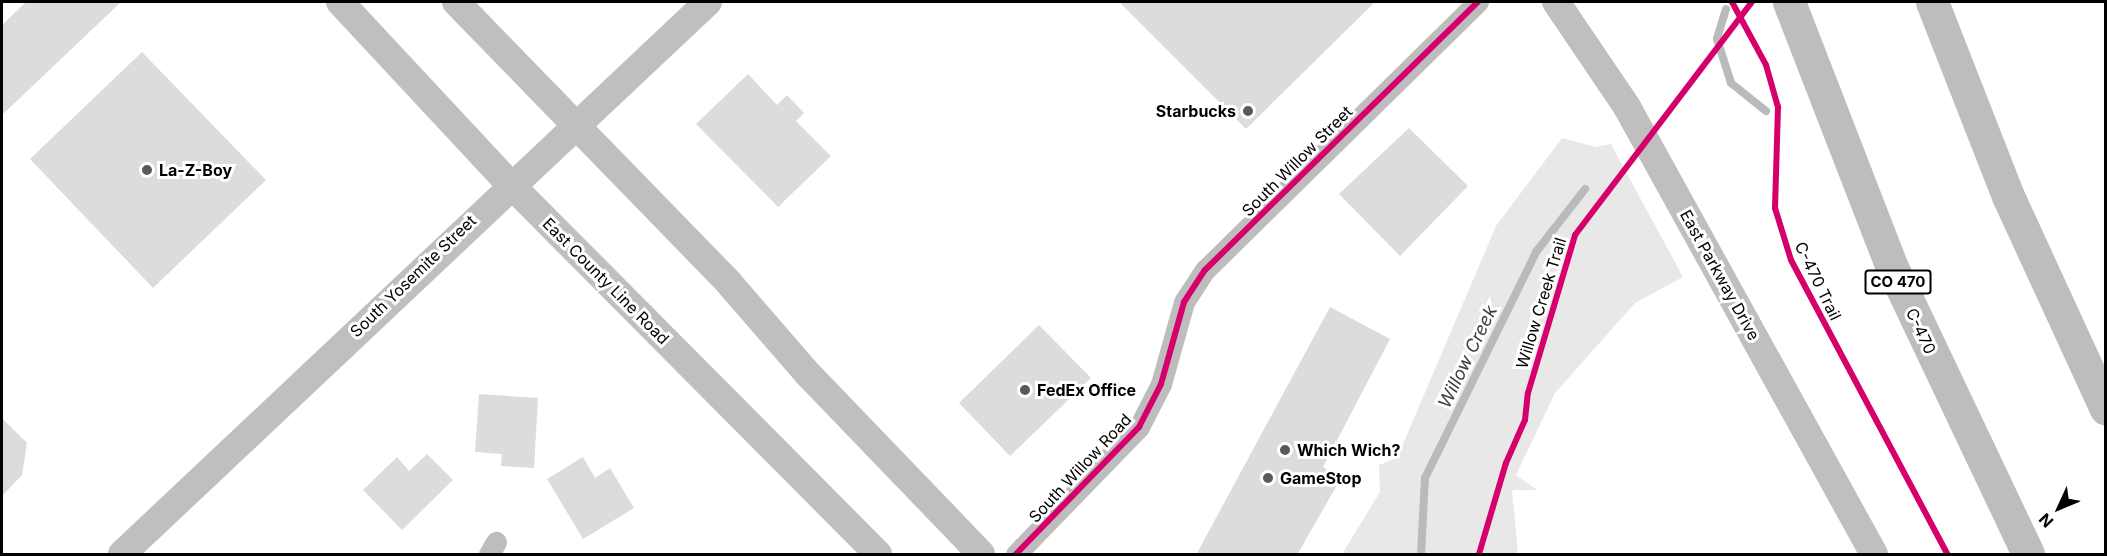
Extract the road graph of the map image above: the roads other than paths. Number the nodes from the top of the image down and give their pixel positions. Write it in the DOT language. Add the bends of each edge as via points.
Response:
graph roads {
  1 [pos="340,2"];
  2 [pos="456,2"];
  3 [pos="708,2"];
  4 [pos="1478,2"];
  5 [pos="1556,2"];
  6 [pos="1789,2"];
  7 [pos="1932,2"];
  8 [pos="576,128"];
  9 [pos="510,184"];
  10 [pos="1165,360"];
  11 [pos="2106,410"];
  12 [pos="122,555"];
  13 [pos="878,555"];
  14 [pos="981,555"];
  15 [pos="1016,555"];
  16 [pos="1874,555"];
  17 [pos="2028,555"];
  1 -- 9 [label="main road, East County Line Road"];
  2 -- 8 [label="main road"];
  3 -- 8 [label="main road, South Yosemite Street"];
  4 -- 10 [label="street, South Willow Street" via="1205,270 1184,302"];
  5 -- 16 [label="main road, East Parkway Drive" via="1627,107"];
  6 -- 17 [label="highway, C-470 / CO 470" via="1890,263"];
  7 -- 11 [label="highway" via="2008,196"];
  8 -- 9 [label="main road, South Yosemite Street"];
  8 -- 14 [label="main road" via="729,283 807,373"];
  9 -- 12 [label="main road, South Yosemite Street"];
  9 -- 13 [label="main road, East County Line Road"];
  10 -- 15 [label="street, South Willow Road" via="1155,401 1139,427"];
}
